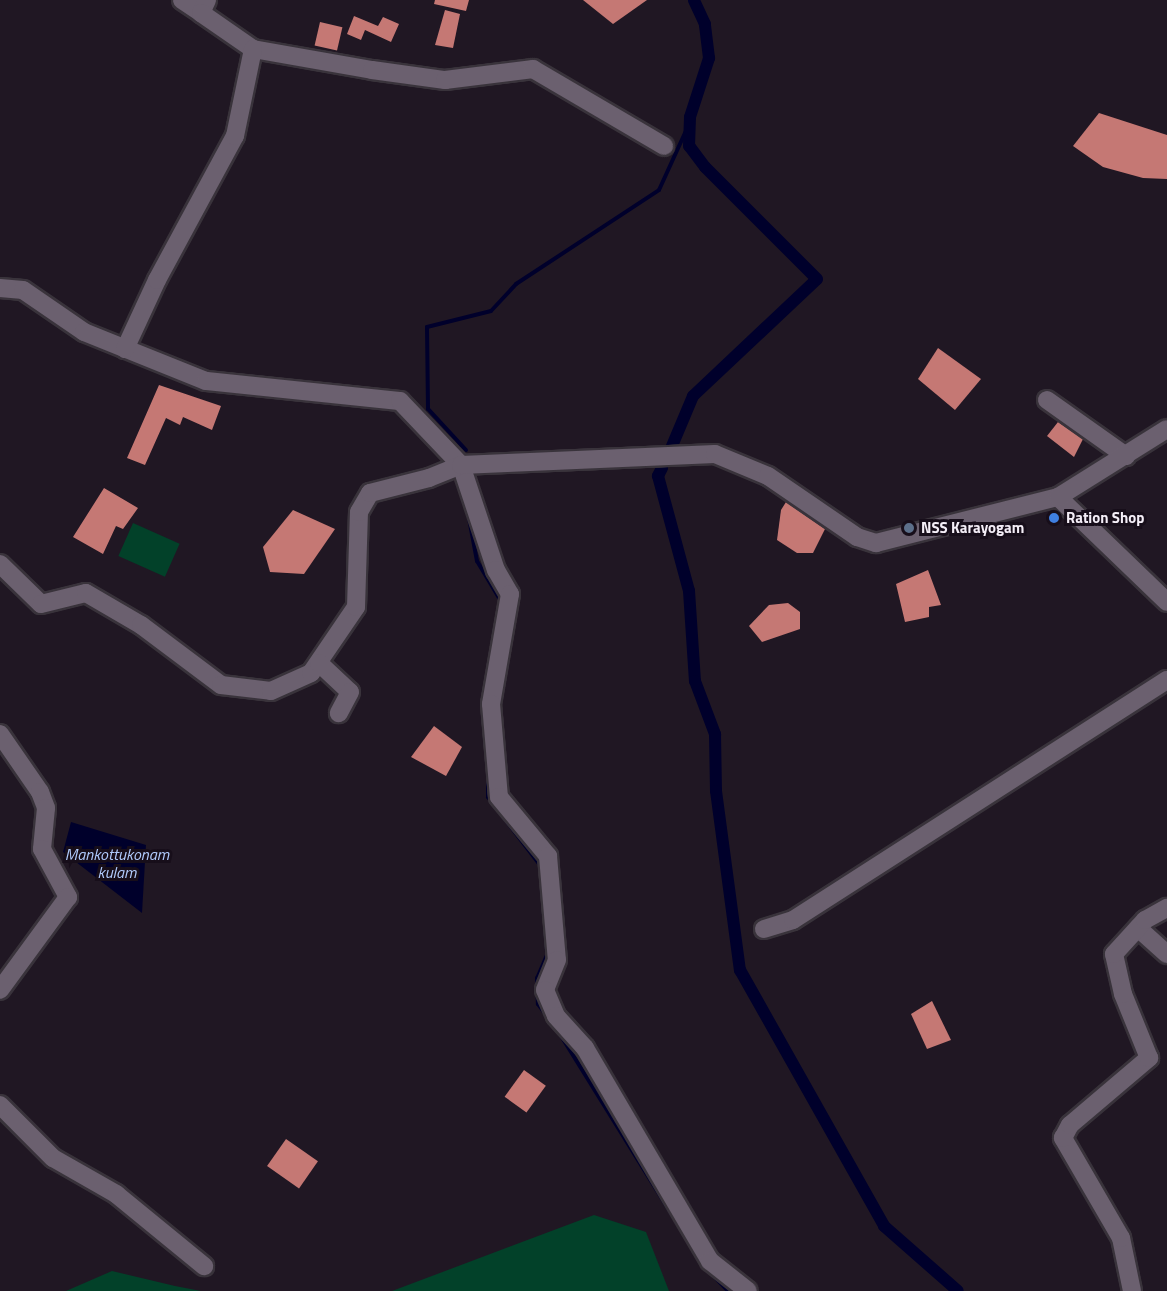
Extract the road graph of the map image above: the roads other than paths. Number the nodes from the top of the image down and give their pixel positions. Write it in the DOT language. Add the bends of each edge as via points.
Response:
graph roads {
  1 [pos="182,0"];
  2 [pos="204,6"];
  3 [pos="253,49"];
  4 [pos="664,146"];
  5 [pos="0,288"];
  6 [pos="125,349"];
  7 [pos="1047,400"];
  8 [pos="1167,429"];
  9 [pos="1126,456"];
  10 [pos="461,465"];
  11 [pos="1058,497"];
  12 [pos="0,564"];
  13 [pos="1167,602"];
  14 [pos="319,663"];
  15 [pos="1167,680"];
  16 [pos="339,713"];
  17 [pos="0,734"];
  18 [pos="1167,908"];
  19 [pos="1138,928"];
  20 [pos="764,929"];
  21 [pos="1167,954"];
  22 [pos="0,990"];
  23 [pos="0,1105"];
  24 [pos="204,1266"];
  25 [pos="748,1291"];
  26 [pos="1132,1291"];
  1 -- 2 [label="street"];
  2 -- 3 [label="street"];
  3 -- 4 [label="street" via="446,80 533,69"];
  3 -- 6 [label="street" via="235,136 157,280"];
  5 -- 6 [label="street" via="23,290 84,332"];
  6 -- 10 [label="street" via="206,381 400,401"];
  7 -- 9 [label="street"];
  8 -- 9 [label="street"];
  9 -- 11 [label="street"];
  10 -- 11 [label="street" via="715,454 768,476 857,537 876,543"];
  10 -- 14 [label="street" via="429,478 370,493 359,512 357,607"];
  10 -- 25 [label="street" via="496,570 510,594 491,704 499,797 548,856 557,960 545,990 556,1016 585,1048 710,1261"];
  11 -- 13 [label="street"];
  12 -- 14 [label="street" via="41,604 86,593 141,625 221,686 271,692 311,673"];
  14 -- 16 [label="street" via="350,692"];
  15 -- 20 [label="street" via="793,920"];
  17 -- 22 [label="street" via="40,792 46,808 42,849 68,897"];
  18 -- 19 [label="street"];
  19 -- 21 [label="street"];
  19 -- 26 [label="street" via="1114,954 1123,994 1149,1058 1070,1125 1063,1138 1121,1238"];
  23 -- 24 [label="street" via="53,1158 116,1194"];
}
